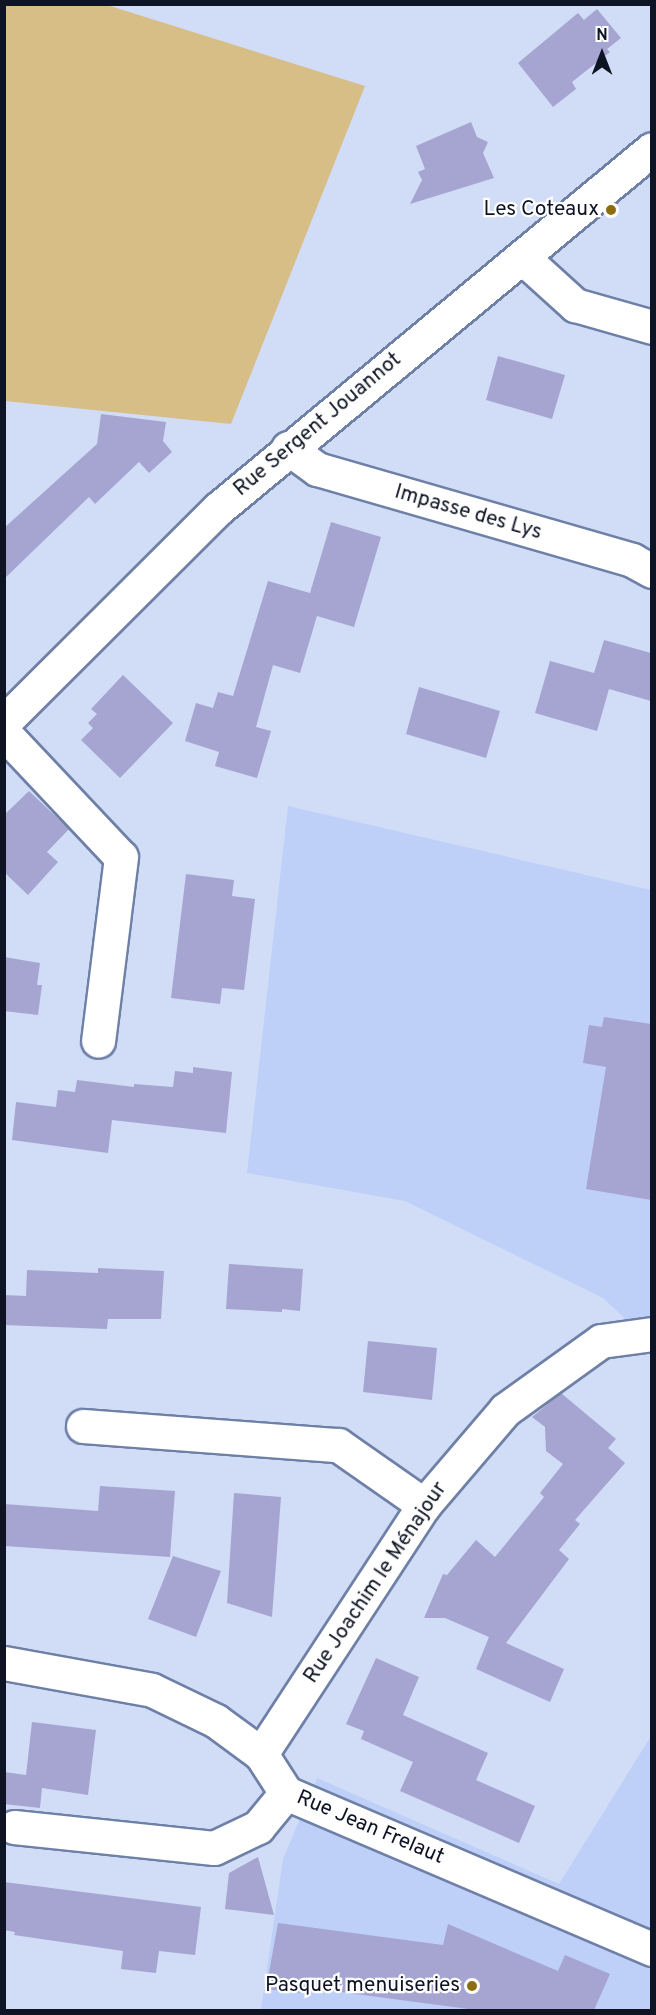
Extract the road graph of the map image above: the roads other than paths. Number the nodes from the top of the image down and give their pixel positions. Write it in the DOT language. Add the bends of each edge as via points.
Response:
graph roads {
  1 [pos="651,149"];
  2 [pos="522,257"];
  3 [pos="651,327"];
  4 [pos="288,448"];
  5 [pos="651,571"];
  6 [pos="4,722"];
  7 [pos="4,733"];
  8 [pos="98,1041"];
  9 [pos="651,1334"];
  10 [pos="83,1426"];
  11 [pos="424,1505"];
  12 [pos="4,1663"];
  13 [pos="261,1754"];
  14 [pos="286,1793"];
  15 [pos="14,1827"];
  16 [pos="651,1949"];
  1 -- 2 [label="street, Rue Sergent Jouannot"];
  2 -- 3 [label="street" via="575,305"];
  2 -- 4 [label="street, Rue Sergent Jouannot"];
  4 -- 5 [label="street, Impasse des Lys" via="318,470 632,560"];
  4 -- 6 [label="street, Rue Sergent Jouannot" via="219,508"];
  7 -- 8 [label="street" via="121,857"];
  9 -- 11 [label="street, Rue Joachim le Ménajour" via="601,1341 505,1410"];
  10 -- 11 [label="street" via="338,1445"];
  11 -- 13 [label="street, Rue Joachim le Ménajour"];
  12 -- 13 [label="street, Rue Jean Frelaut" via="152,1690 216,1721"];
  13 -- 14 [label="street, Rue Jean Frelaut"];
  14 -- 15 [label="street" via="258,1827 214,1848"];
  14 -- 16 [label="street, Rue Jean Frelaut"];
}
